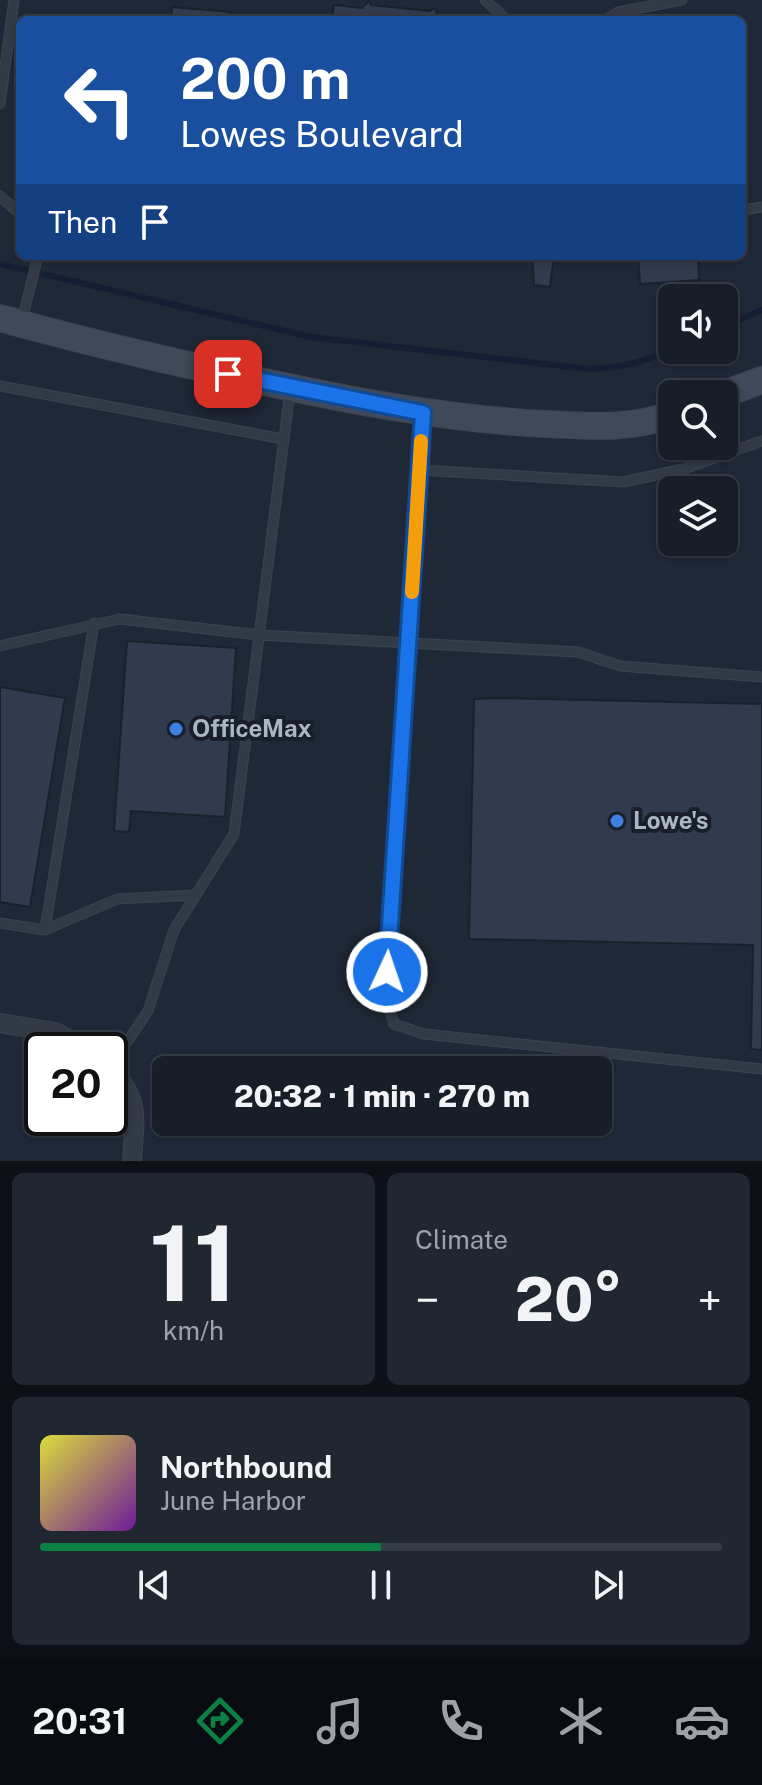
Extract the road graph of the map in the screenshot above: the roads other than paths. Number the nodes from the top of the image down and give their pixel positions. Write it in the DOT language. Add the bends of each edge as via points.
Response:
graph roads {
  1 [pos="14,0"];
  2 [pos="485,0"];
  3 [pos="618,0"];
  4 [pos="682,0"];
  5 [pos="618,12"];
  6 [pos="503,16"];
  7 [pos="612,16"];
  8 [pos="0,104"];
  9 [pos="0,196"];
  10 [pos="16,210"];
  11 [pos="36,260"];
  12 [pos="16,314"];
  13 [pos="762,380"];
  14 [pos="0,386"];
  15 [pos="290,388"];
  16 [pos="738,389"];
  17 [pos="423,413"];
  18 [pos="658,417"];
  19 [pos="283,439"];
  20 [pos="762,441"];
  21 [pos="420,470"];
  22 [pos="94,623"];
  23 [pos="259,635"];
  24 [pos="408,643"];
  25 [pos="0,646"];
  26 [pos="762,677"];
  27 [pos="196,895"];
  28 [pos="0,923"];
  29 [pos="45,930"];
  30 [pos="0,1023"];
  31 [pos="55,1032"];
  32 [pos="128,1041"];
  33 [pos="762,1069"];
  34 [pos="128,1090"];
  35 [pos="132,1161"];
  1 -- 8 [label="lane"];
  2 -- 6 [label="lane"];
  3 -- 5 [label="lane"];
  4 -- 5 [label="lane"];
  5 -- 7 [label="lane"];
  9 -- 10 [label="lane"];
  11 -- 12 [label="lane"];
  12 -- 15 [label="street" via="105,348"];
  13 -- 16 [label="street"];
  14 -- 19 [label="lane"];
  15 -- 17 [label="street"];
  15 -- 19 [label="lane"];
  17 -- 18 [label="street" via="594,426"];
  17 -- 21 [label="lane"];
  19 -- 23 [label="lane"];
  20 -- 21 [label="lane" via="684,469 623,482"];
  21 -- 24 [label="lane"];
  22 -- 23 [label="lane" via="120,619"];
  22 -- 25 [label="lane"];
  22 -- 29 [label="lane"];
  23 -- 24 [label="lane"];
  23 -- 27 [label="lane" via="234,834"];
  24 -- 26 [label="lane" via="578,652 620,666"];
  24 -- 33 [label="lane" via="386,999 394,1024 424,1034"];
  27 -- 29 [label="lane" via="117,899"];
  27 -- 32 [label="lane" via="174,930 148,1011"];
  28 -- 29 [label="lane"];
  30 -- 31 [label="street"];
  34 -- 35 [label="street" via="135,1111"];
}
